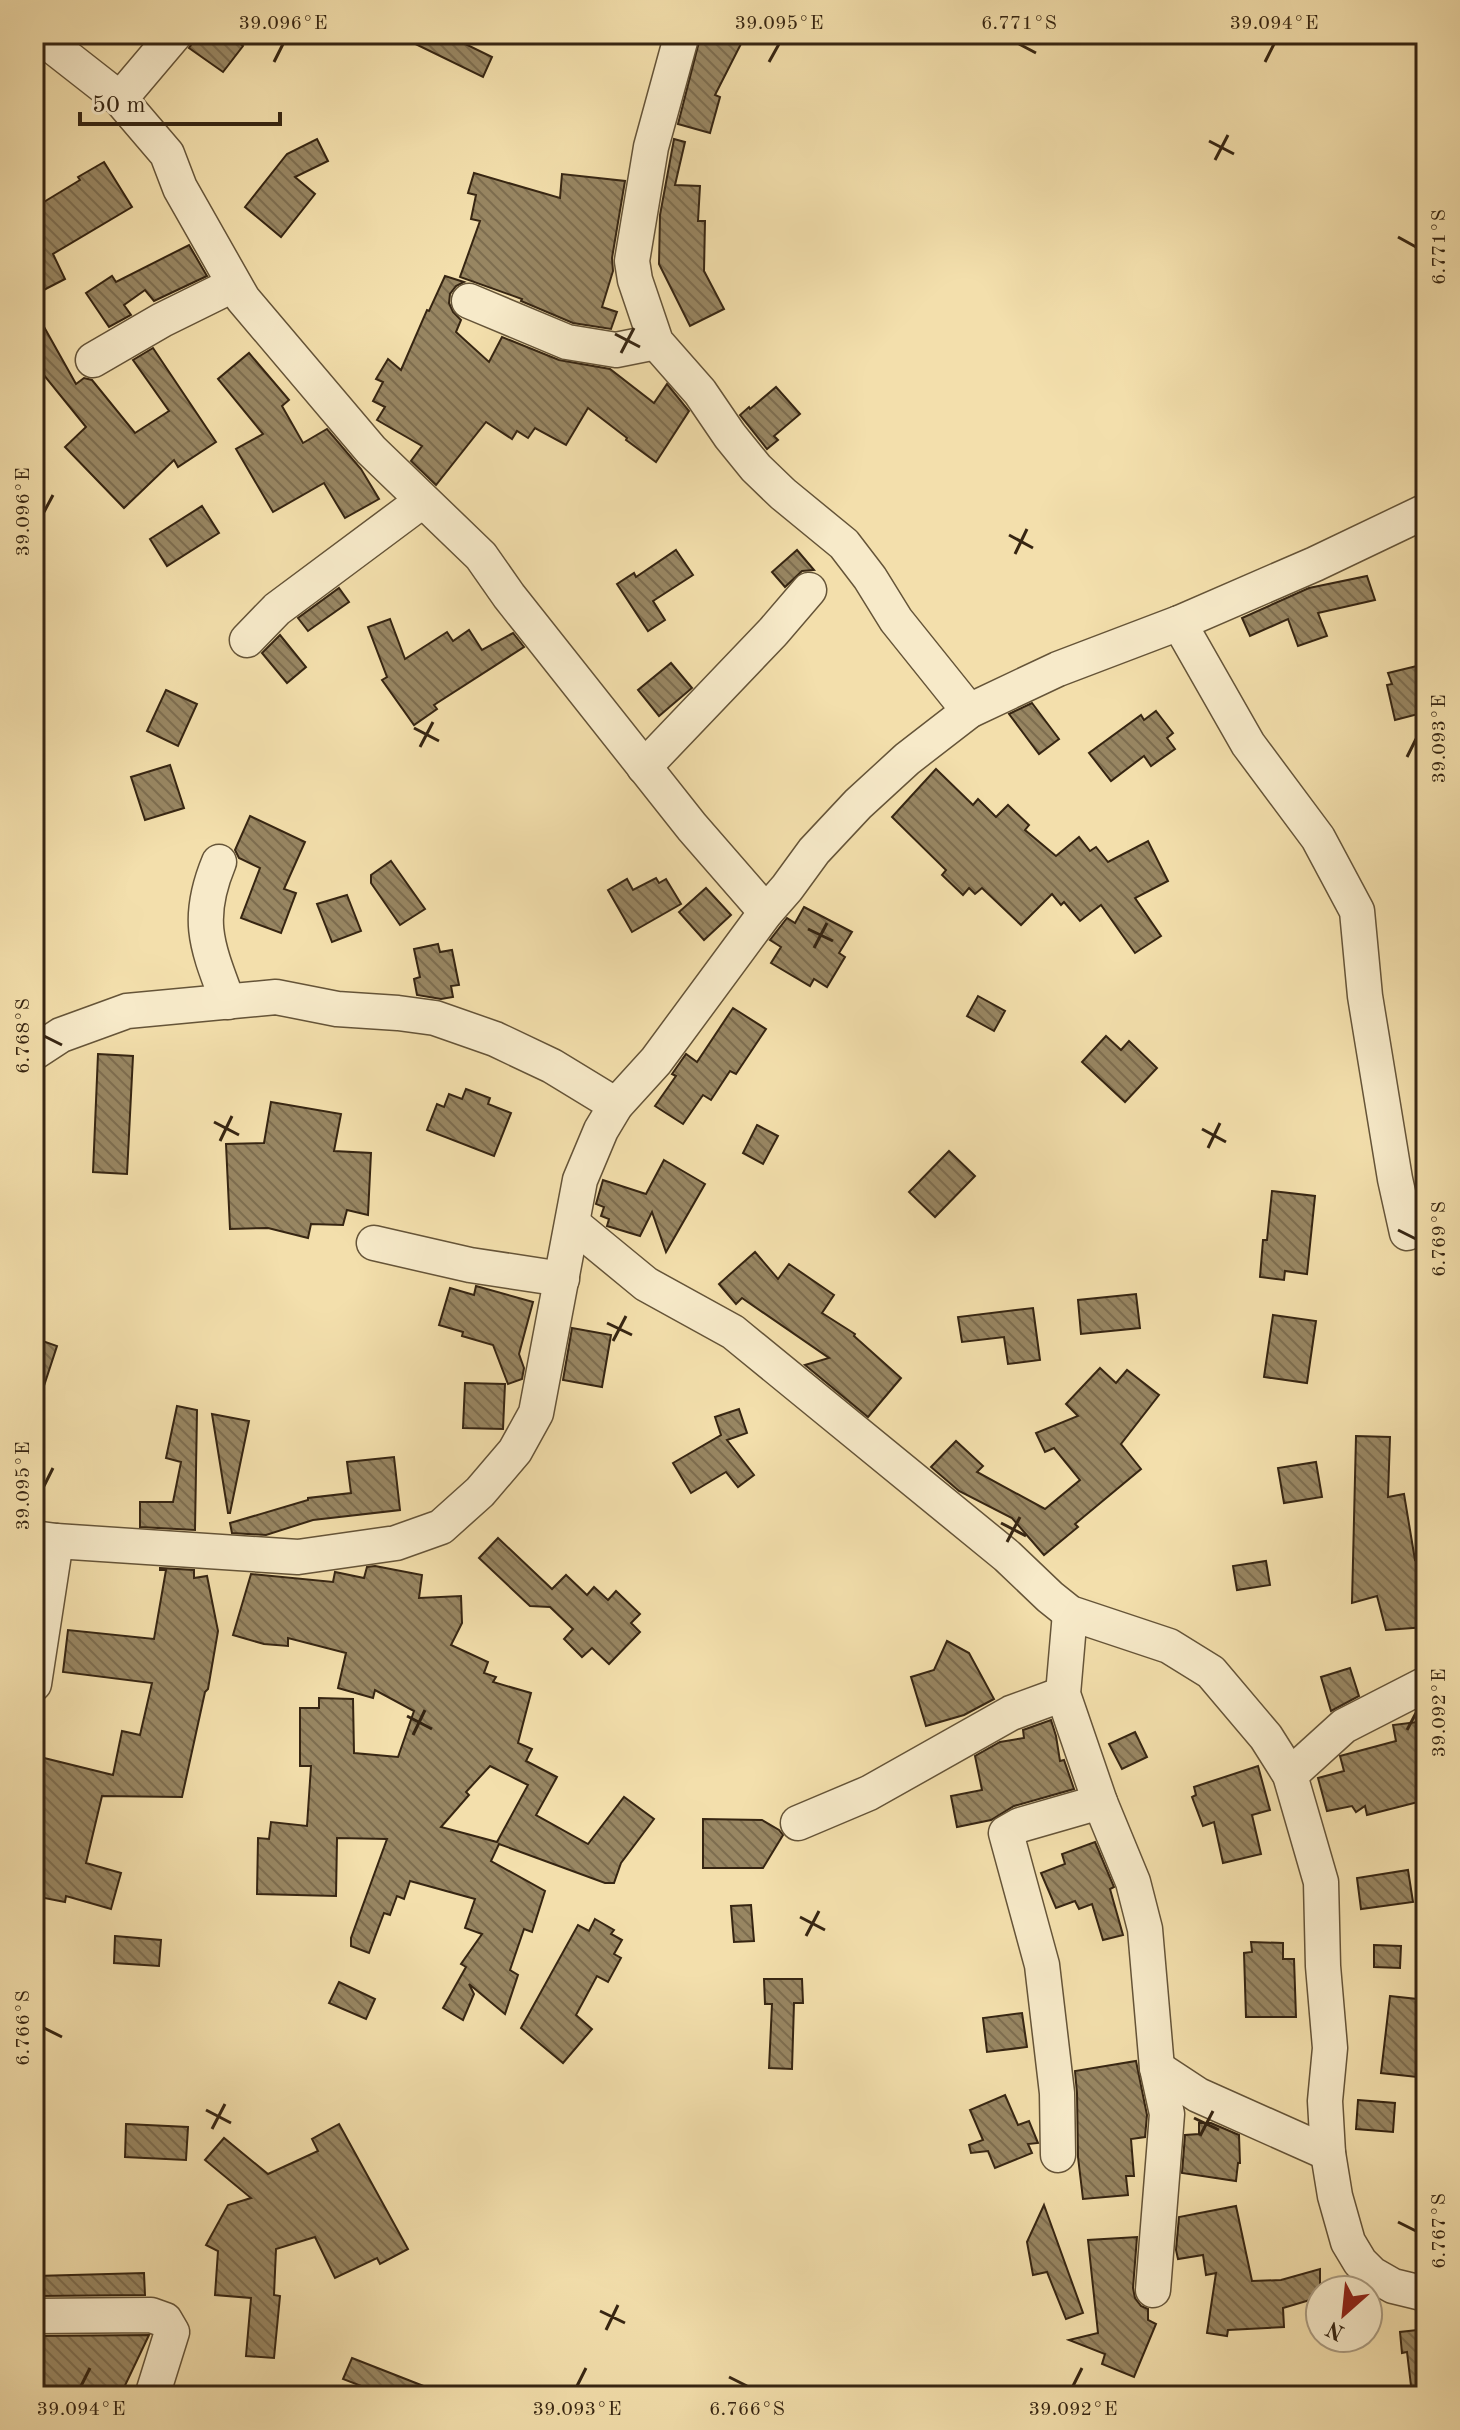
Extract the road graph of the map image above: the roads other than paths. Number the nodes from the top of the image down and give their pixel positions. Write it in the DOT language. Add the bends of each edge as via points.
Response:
graph roads {
  1 [pos="37,34"];
  2 [pos="175,34"];
  3 [pos="682,34"];
  4 [pos="120,99"];
  5 [pos="233,285"];
  6 [pos="469,301"];
  7 [pos="656,342"];
  8 [pos="93,360"];
  9 [pos="422,501"];
  10 [pos="1426,511"];
  11 [pos="809,590"];
  12 [pos="1179,623"];
  13 [pos="247,640"];
  14 [pos="969,711"];
  15 [pos="644,767"];
  16 [pos="219,862"];
  17 [pos="766,912"];
  18 [pos="228,1002"];
  19 [pos="35,1052"];
  20 [pos="616,1105"];
  21 [pos="573,1224"];
  22 [pos="1407,1233"];
  23 [pos="374,1243"];
  24 [pos="562,1279"];
  25 [pos="45,1540"];
  26 [pos="1070,1613"];
  27 [pos="34,1684"];
  28 [pos="1426,1684"];
  29 [pos="1063,1694"];
  30 [pos="1290,1775"];
  31 [pos="1100,1802"];
  32 [pos="798,1823"];
  33 [pos="1157,2068"];
  34 [pos="1328,2153"];
  35 [pos="1058,2155"];
  36 [pos="1153,2290"];
  37 [pos="1426,2294"];
  38 [pos="34,2316"];
  39 [pos="152,2396"];
  1 -- 4 [label="street"];
  2 -- 4 [label="street"];
  3 -- 7 [label="street" via="651,147 632,261"];
  4 -- 5 [label="street" via="167,154"];
  5 -- 8 [label="street"];
  5 -- 9 [label="street" via="371,450"];
  6 -- 7 [label="street" via="567,342 616,350"];
  7 -- 14 [label="street" via="756,468 844,544"];
  9 -- 13 [label="street" via="277,609"];
  9 -- 15 [label="street" via="481,556"];
  10 -- 12 [label="street"];
  11 -- 15 [label="street"];
  12 -- 14 [label="street" via="1058,669"];
  12 -- 22 [label="street" via="1248,744 1318,838 1357,911 1365,996"];
  14 -- 17 [label="street" via="858,804"];
  15 -- 17 [label="street"];
  16 -- 18 [label="street" via="204,924"];
  17 -- 20 [label="street" via="665,1050"];
  18 -- 19 [label="street" via="127,1011 61,1035"];
  18 -- 20 [label="street" via="276,997 435,1018 552,1066"];
  20 -- 21 [label="street" via="580,1180"];
  21 -- 24 [label="street"];
  21 -- 26 [label="street" via="646,1284 733,1332"];
  23 -- 24 [label="street"];
  24 -- 25 [label="street" via="536,1413 515,1451 441,1527 396,1543 298,1557"];
  25 -- 27 [label="street"];
  26 -- 29 [label="street"];
  26 -- 30 [label="street" via="1169,1646 1211,1672 1266,1737"];
  28 -- 30 [label="street" via="1344,1726"];
  29 -- 31 [label="street"];
  29 -- 32 [label="street" via="1011,1713 869,1793"];
  30 -- 34 [label="street" via="1321,1882 1330,2048"];
  31 -- 33 [label="street" via="1133,1882 1145,1929"];
  31 -- 35 [label="street" via="1006,1833 1042,1965 1057,2093"];
  33 -- 34 [label="street" via="1198,2095"];
  33 -- 36 [label="street" via="1167,2114"];
  34 -- 37 [label="street" via="1348,2242 1360,2262 1393,2286"];
  38 -- 39 [label="street" via="151,2315 165,2320 172,2332"];
}
